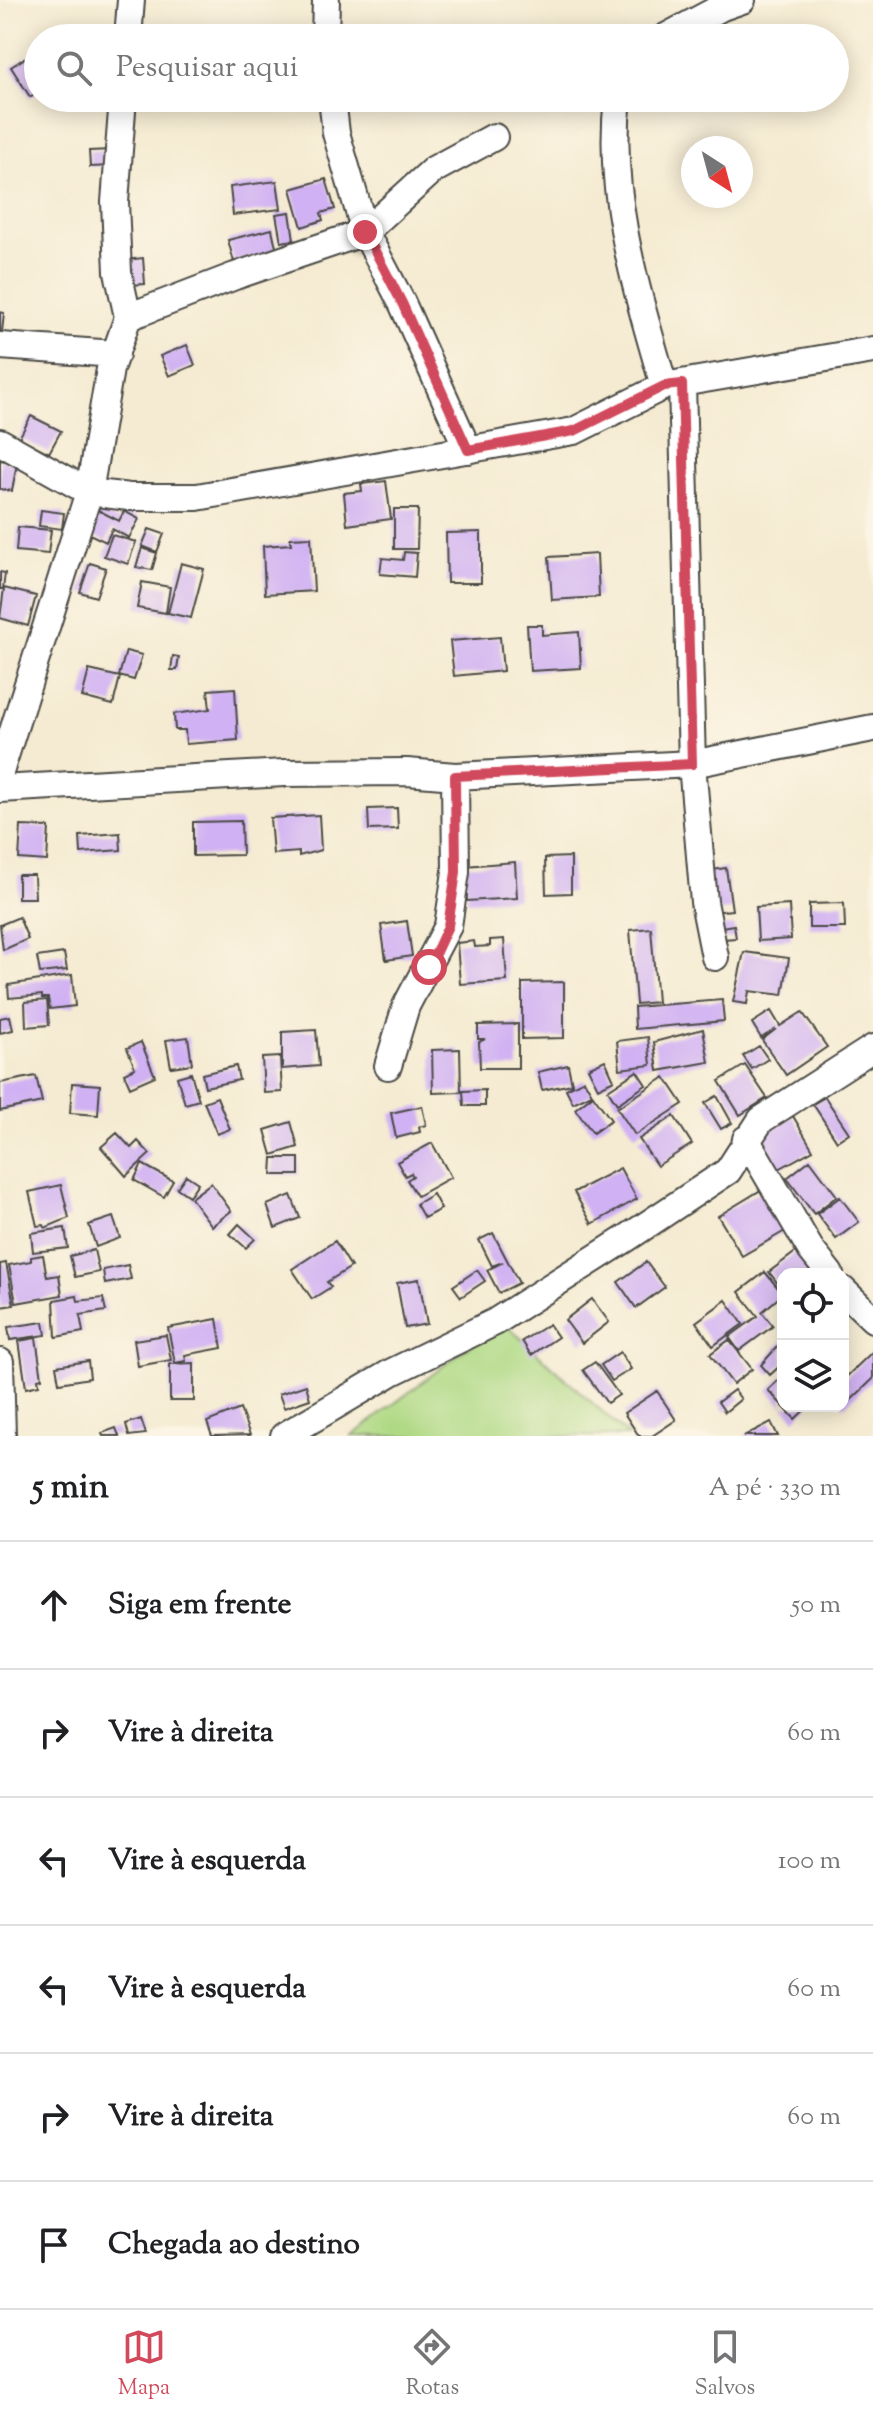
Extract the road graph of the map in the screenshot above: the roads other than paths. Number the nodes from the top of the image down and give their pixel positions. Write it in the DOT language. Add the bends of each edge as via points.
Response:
graph roads {
  1 [pos="131,0"];
  2 [pos="326,0"];
  3 [pos="742,0"];
  4 [pos="129,24"];
  5 [pos="325,24"];
  6 [pos="690,24"];
  7 [pos="122,112"];
  8 [pos="334,112"];
  9 [pos="617,112"];
  10 [pos="494,137"];
  11 [pos="365,232"];
  12 [pos="128,317"];
  13 [pos="0,346"];
  14 [pos="873,350"];
  15 [pos="116,354"];
  16 [pos="673,385"];
  17 [pos="0,442"];
  18 [pos="468,450"];
  19 [pos="89,492"];
  20 [pos="873,728"];
  21 [pos="692,764"];
  22 [pos="0,772"];
  23 [pos="455,776"];
  24 [pos="0,789"];
  25 [pos="715,957"];
  26 [pos="873,1048"];
  27 [pos="388,1066"];
  28 [pos="746,1139"];
  29 [pos="825,1268"];
  30 [pos="849,1296"];
  31 [pos="873,1319"];
  32 [pos="0,1362"];
  33 [pos="2,1436"];
  34 [pos="284,1436"];
  1 -- 4 [label="street"];
  2 -- 5 [label="street"];
  3 -- 6 [label="street"];
  7 -- 12 [label="street" via="115,202 118,272"];
  8 -- 11 [label="street"];
  9 -- 16 [label="street" via="615,154 633,278"];
  10 -- 11 [label="street" via="433,170"];
  11 -- 12 [label="street"];
  11 -- 18 [label="street"];
  12 -- 15 [label="street"];
  13 -- 15 [label="street"];
  14 -- 16 [label="street"];
  15 -- 19 [label="street"];
  16 -- 18 [label="street" via="574,431"];
  16 -- 21 [label="street"];
  17 -- 19 [label="street"];
  18 -- 19 [label="street" via="197,497"];
  19 -- 22 [label="street"];
  20 -- 21 [label="street"];
  21 -- 23 [label="street"];
  21 -- 25 [label="street" via="700,872"];
  23 -- 24 [label="street" via="284,773"];
  23 -- 27 [label="street" via="456,872 448,926 406,1006"];
  26 -- 28 [label="street" via="761,1120"];
  28 -- 29 [label="street"];
  28 -- 34 [label="street" via="728,1171 627,1238 495,1322 392,1372"];
  30 -- 31 [label="street"];
  32 -- 33 [label="street"];
}
